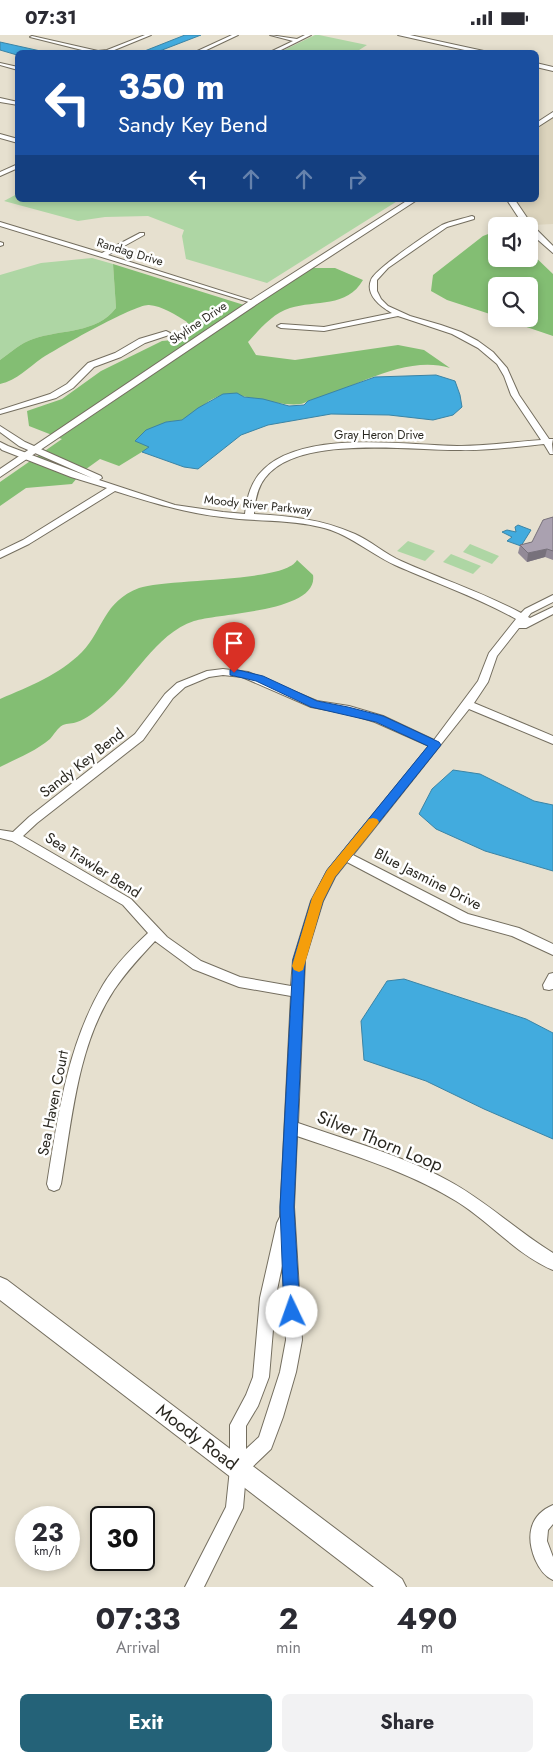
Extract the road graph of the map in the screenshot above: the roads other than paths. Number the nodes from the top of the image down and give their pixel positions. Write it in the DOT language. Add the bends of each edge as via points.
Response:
graph roads {
  1 [pos="148,35"];
  2 [pos="236,35"];
  3 [pos="272,35"];
  4 [pos="309,35"];
  5 [pos="401,35"];
  6 [pos="32,37"];
  7 [pos="394,37"];
  8 [pos="297,41"];
  9 [pos="440,44"];
  10 [pos="86,50"];
  11 [pos="108,50"];
  12 [pos="202,50"];
  13 [pos="277,50"];
  14 [pos="463,50"];
  15 [pos="473,50"];
  16 [pos="0,64"];
  17 [pos="539,64"];
  18 [pos="552,67"];
  19 [pos="15,68"];
  20 [pos="0,100"];
  21 [pos="15,103"];
  22 [pos="553,106"];
  23 [pos="553,114"];
  24 [pos="539,115"];
  25 [pos="539,124"];
  26 [pos="0,136"];
  27 [pos="15,140"];
  28 [pos="15,167"];
  29 [pos="0,174"];
  30 [pos="411,202"];
  31 [pos="512,202"];
  32 [pos="472,218"];
  33 [pos="0,224"];
  34 [pos="142,234"];
  35 [pos="538,246"];
  36 [pos="549,253"];
  37 [pos="103,255"];
  38 [pos="254,302"];
  39 [pos="399,314"];
  40 [pos="281,327"];
  41 [pos="166,333"];
  42 [pos="0,412"];
  43 [pos="1,431"];
  44 [pos="550,442"];
  45 [pos="0,443"];
  46 [pos="31,453"];
  47 [pos="553,453"];
  48 [pos="0,474"];
  49 [pos="115,487"];
  50 [pos="249,516"];
  51 [pos="0,555"];
  52 [pos="553,598"];
  53 [pos="553,609"];
  54 [pos="525,620"];
  55 [pos="467,704"];
  56 [pos="553,740"];
  57 [pos="436,745"];
  58 [pos="0,834"];
  59 [pos="15,837"];
  60 [pos="346,856"];
  61 [pos="155,933"];
  62 [pos="553,950"];
  63 [pos="297,992"];
  64 [pos="291,1127"];
  65 [pos="54,1184"];
  66 [pos="287,1207"];
  67 [pos="553,1262"];
  68 [pos="0,1287"];
  69 [pos="268,1298"];
  70 [pos="291,1298"];
  71 [pos="238,1469"];
  72 [pos="553,1514"];
  73 [pos="553,1571"];
  74 [pos="194,1587"];
  75 [pos="394,1587"];
  1 -- 11 [label="street"];
  2 -- 12 [label="street"];
  3 -- 8 [label="street"];
  4 -- 8 [label="street"];
  5 -- 9 [label="street"];
  6 -- 10 [label="street"];
  7 -- 9 [label="street"];
  8 -- 13 [label="street"];
  9 -- 14 [label="street"];
  9 -- 15 [label="street"];
  16 -- 19 [label="street"];
  17 -- 18 [label="street"];
  20 -- 21 [label="street"];
  22 -- 24 [label="street"];
  23 -- 25 [label="street"];
  26 -- 27 [label="street"];
  28 -- 29 [label="street"];
  30 -- 38 [label="street, Skyline Drive"];
  31 -- 36 [label="street"];
  32 -- 39 [label="street" via="447,225 376,276 375,295"];
  33 -- 37 [label="street, Randag Drive"];
  34 -- 37 [label="street"];
  35 -- 36 [label="street"];
  37 -- 38 [label="street, Randag Drive"];
  38 -- 46 [label="street, Skyline Drive"];
  39 -- 40 [label="street" via="324,329"];
  39 -- 44 [label="street" via="452,331 490,353"];
  41 -- 42 [label="street" via="91,365 70,386 52,396"];
  43 -- 46 [label="street, Moody River Parkway"];
  44 -- 47 [label="street"];
  44 -- 50 [label="street, Gray Heron Drive" via="458,448 343,446 303,452 269,468 259,479 252,491"];
  45 -- 46 [label="street, Moody River Parkway"];
  46 -- 48 [label="street, Skyline Drive"];
  46 -- 49 [label="street, Moody River Parkway" via="74,475"];
  49 -- 50 [label="street, Moody River Parkway" via="174,507"];
  49 -- 51 [label="street"];
  50 -- 54 [label="street, Moody River Parkway" via="295,519 338,529 396,562 479,596"];
  52 -- 54 [label="street" via="528,611"];
  53 -- 54 [label="street"];
  54 -- 55 [label="street" via="492,655 483,682"];
  55 -- 56 [label="street"];
  55 -- 57 [label="street"];
  57 -- 59 [label="street, Sandy Key Bend" via="379,719 315,704 244,673 223,671 207,674 181,685 139,737"];
  57 -- 60 [label="street"];
  58 -- 59 [label="street, Sea Trawler Bend"];
  59 -- 61 [label="street, Sea Trawler Bend" via="127,902"];
  60 -- 62 [label="street, Blue Jasmine Drive" via="465,918 520,934"];
  60 -- 63 [label="street" via="331,874 317,901 299,960"];
  61 -- 63 [label="street, Sea Trawler Bend" via="185,957 226,978"];
  61 -- 65 [label="street, Sea Haven Court" via="134,951 122,967 87,1029 72,1079"];
  63 -- 64 [label="street"];
  64 -- 66 [label="street"];
  64 -- 67 [label="street, Silver Thorn Loop" via="419,1173 464,1198"];
  66 -- 69 [label="street"];
  66 -- 70 [label="street"];
  68 -- 71 [label="street, Moody Road"];
  69 -- 70 [label="street"];
  69 -- 71 [label="street" via="262,1377 238,1425"];
  70 -- 71 [label="street" via="294,1339 275,1417 265,1443"];
  71 -- 74 [label="street" via="234,1508"];
  71 -- 75 [label="street, Moody Road"];
  72 -- 73 [label="street" via="544,1521 538,1541 540,1552"];
}
